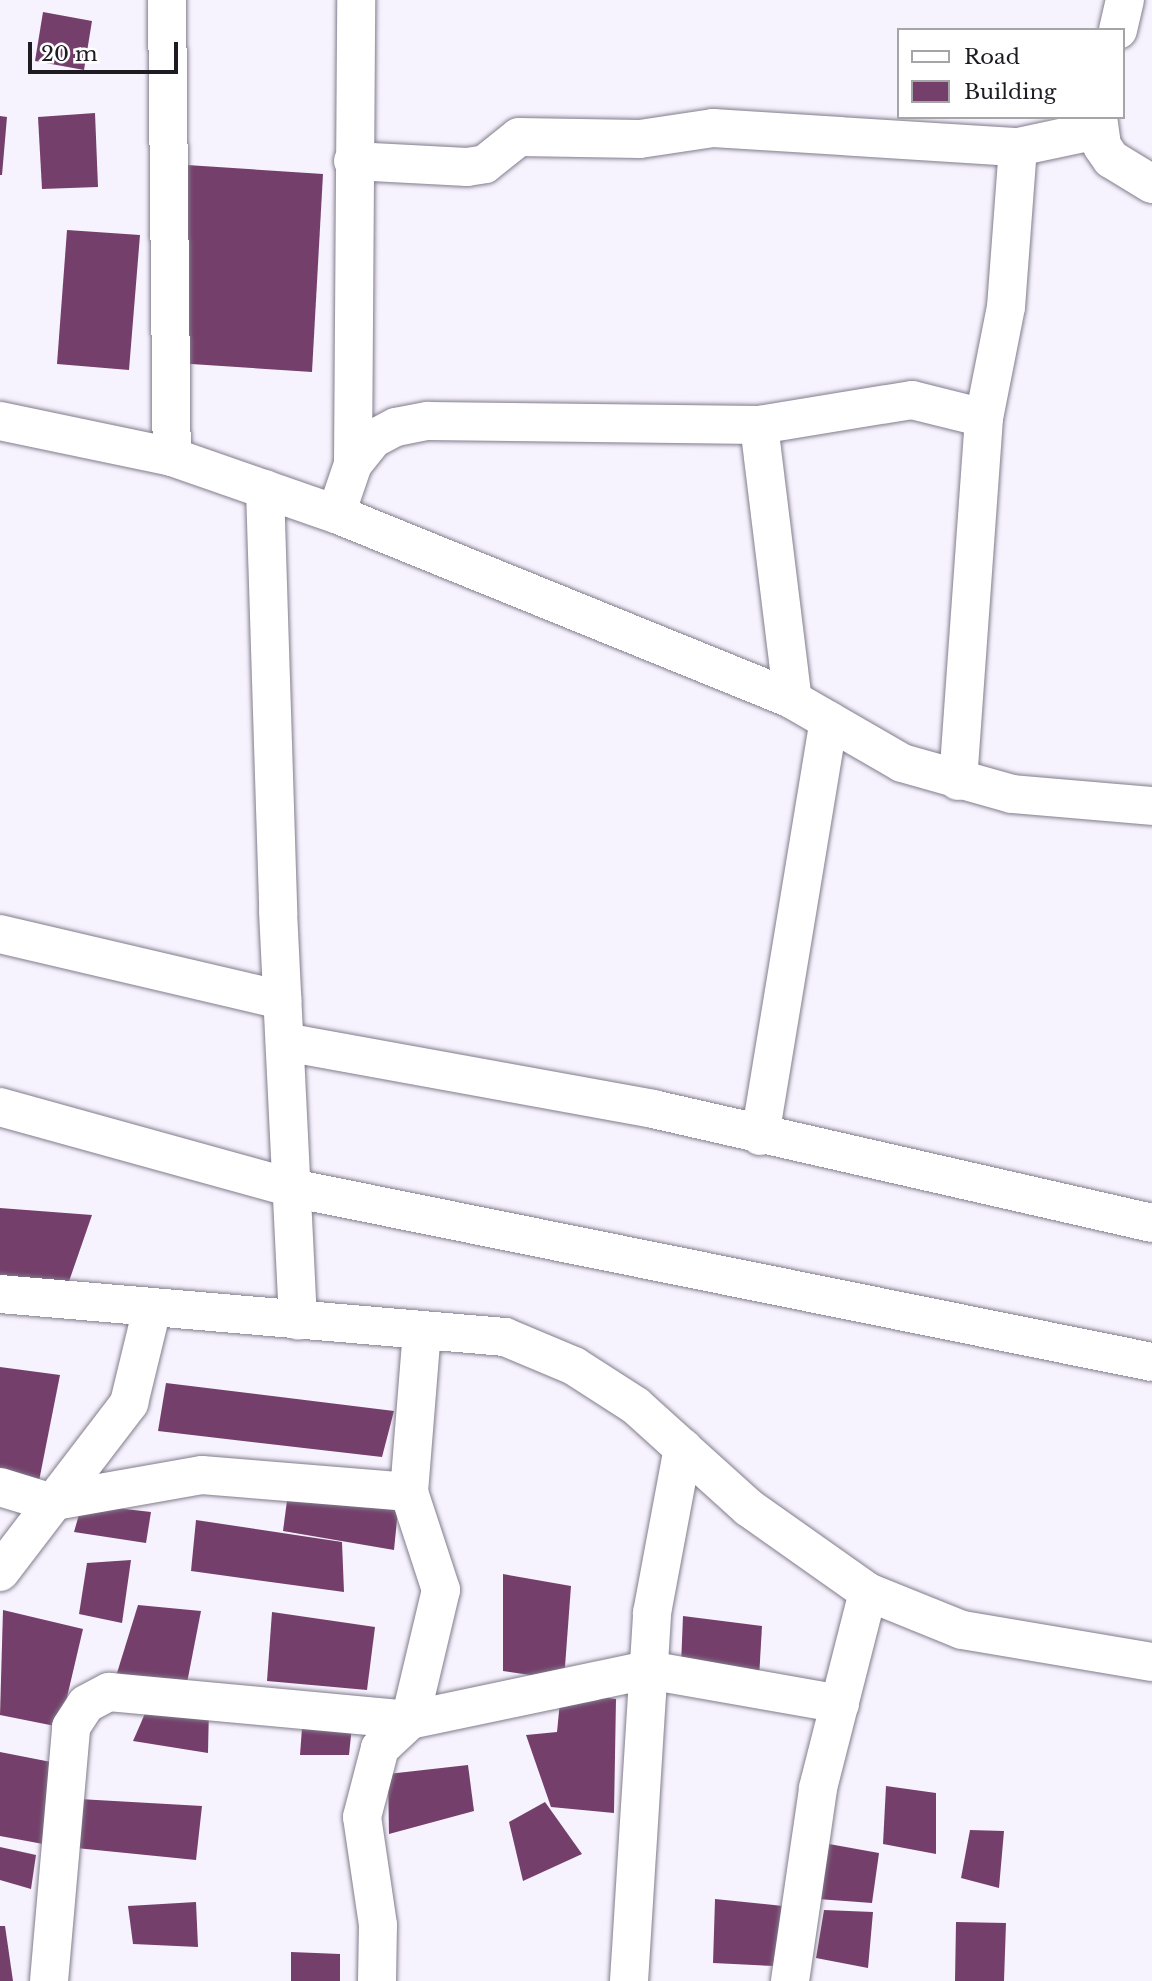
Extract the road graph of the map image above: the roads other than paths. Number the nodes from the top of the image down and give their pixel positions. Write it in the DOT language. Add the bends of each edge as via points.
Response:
graph roads {
  1 [pos="167,0"];
  2 [pos="356,0"];
  3 [pos="1125,0"];
  4 [pos="1118,28"];
  5 [pos="1098,123"];
  6 [pos="1018,147"];
  7 [pos="353,161"];
  8 [pos="1152,184"];
  9 [pos="984,418"];
  10 [pos="0,421"];
  11 [pos="759,425"];
  12 [pos="172,457"];
  13 [pos="353,464"];
  14 [pos="265,489"];
  15 [pos="336,514"];
  16 [pos="793,700"];
  17 [pos="829,721"];
  18 [pos="958,781"];
  19 [pos="1152,806"];
  20 [pos="0,934"];
  21 [pos="282,1000"];
  22 [pos="285,1042"];
  23 [pos="0,1107"];
  24 [pos="760,1136"];
  25 [pos="292,1188"];
  26 [pos="1152,1223"];
  27 [pos="0,1294"];
  28 [pos="152,1309"];
  29 [pos="298,1321"];
  30 [pos="422,1331"];
  31 [pos="1152,1362"];
  32 [pos="683,1448"];
  33 [pos="0,1487"];
  34 [pos="409,1492"];
  35 [pos="50,1502"];
  36 [pos="0,1572"];
  37 [pos="868,1592"];
  38 [pos="1152,1662"];
  39 [pos="648,1670"];
  40 [pos="840,1704"];
  41 [pos="410,1720"];
  42 [pos="49,1981"];
  43 [pos="377,1981"];
  44 [pos="629,1981"];
  45 [pos="790,1981"];
  1 -- 12 [label="street"];
  2 -- 7 [label="street"];
  3 -- 4 [label="street"];
  5 -- 6 [label="street"];
  5 -- 8 [label="street" via="1111,159"];
  6 -- 7 [label="street" via="713,128 640,138 519,137 485,164 467,167"];
  6 -- 9 [label="street" via="1006,307"];
  7 -- 13 [label="street"];
  9 -- 11 [label="street" via="912,400"];
  9 -- 18 [label="street"];
  10 -- 12 [label="street"];
  11 -- 13 [label="street" via="428,421 396,427 373,439"];
  11 -- 16 [label="street"];
  12 -- 14 [label="street"];
  13 -- 15 [label="street"];
  14 -- 15 [label="street"];
  14 -- 21 [label="street"];
  15 -- 16 [label="street"];
  16 -- 17 [label="street"];
  17 -- 18 [label="street" via="902,763"];
  17 -- 24 [label="street"];
  18 -- 19 [label="street" via="1012,794"];
  20 -- 21 [label="street"];
  21 -- 22 [label="street"];
  22 -- 24 [label="street" via="653,1109"];
  22 -- 25 [label="street"];
  23 -- 25 [label="street"];
  24 -- 26 [label="street"];
  25 -- 29 [label="street"];
  25 -- 31 [label="street"];
  27 -- 28 [label="street"];
  28 -- 29 [label="street"];
  28 -- 35 [label="street" via="129,1403"];
  29 -- 30 [label="street"];
  30 -- 32 [label="street" via="505,1337 574,1366 636,1406"];
  30 -- 34 [label="street"];
  32 -- 37 [label="street" via="749,1508"];
  32 -- 39 [label="street" via="652,1613"];
  33 -- 35 [label="street"];
  34 -- 35 [label="street" via="202,1475"];
  34 -- 41 [label="street" via="441,1590"];
  35 -- 36 [label="street"];
  37 -- 38 [label="street" via="961,1630"];
  37 -- 40 [label="street"];
  39 -- 40 [label="street"];
  39 -- 41 [label="street"];
  39 -- 44 [label="street"];
  40 -- 45 [label="street" via="818,1788"];
  41 -- 42 [label="street" via="109,1692 86,1704 71,1727"];
  41 -- 43 [label="street" via="380,1748 362,1817 377,1925"];
}
